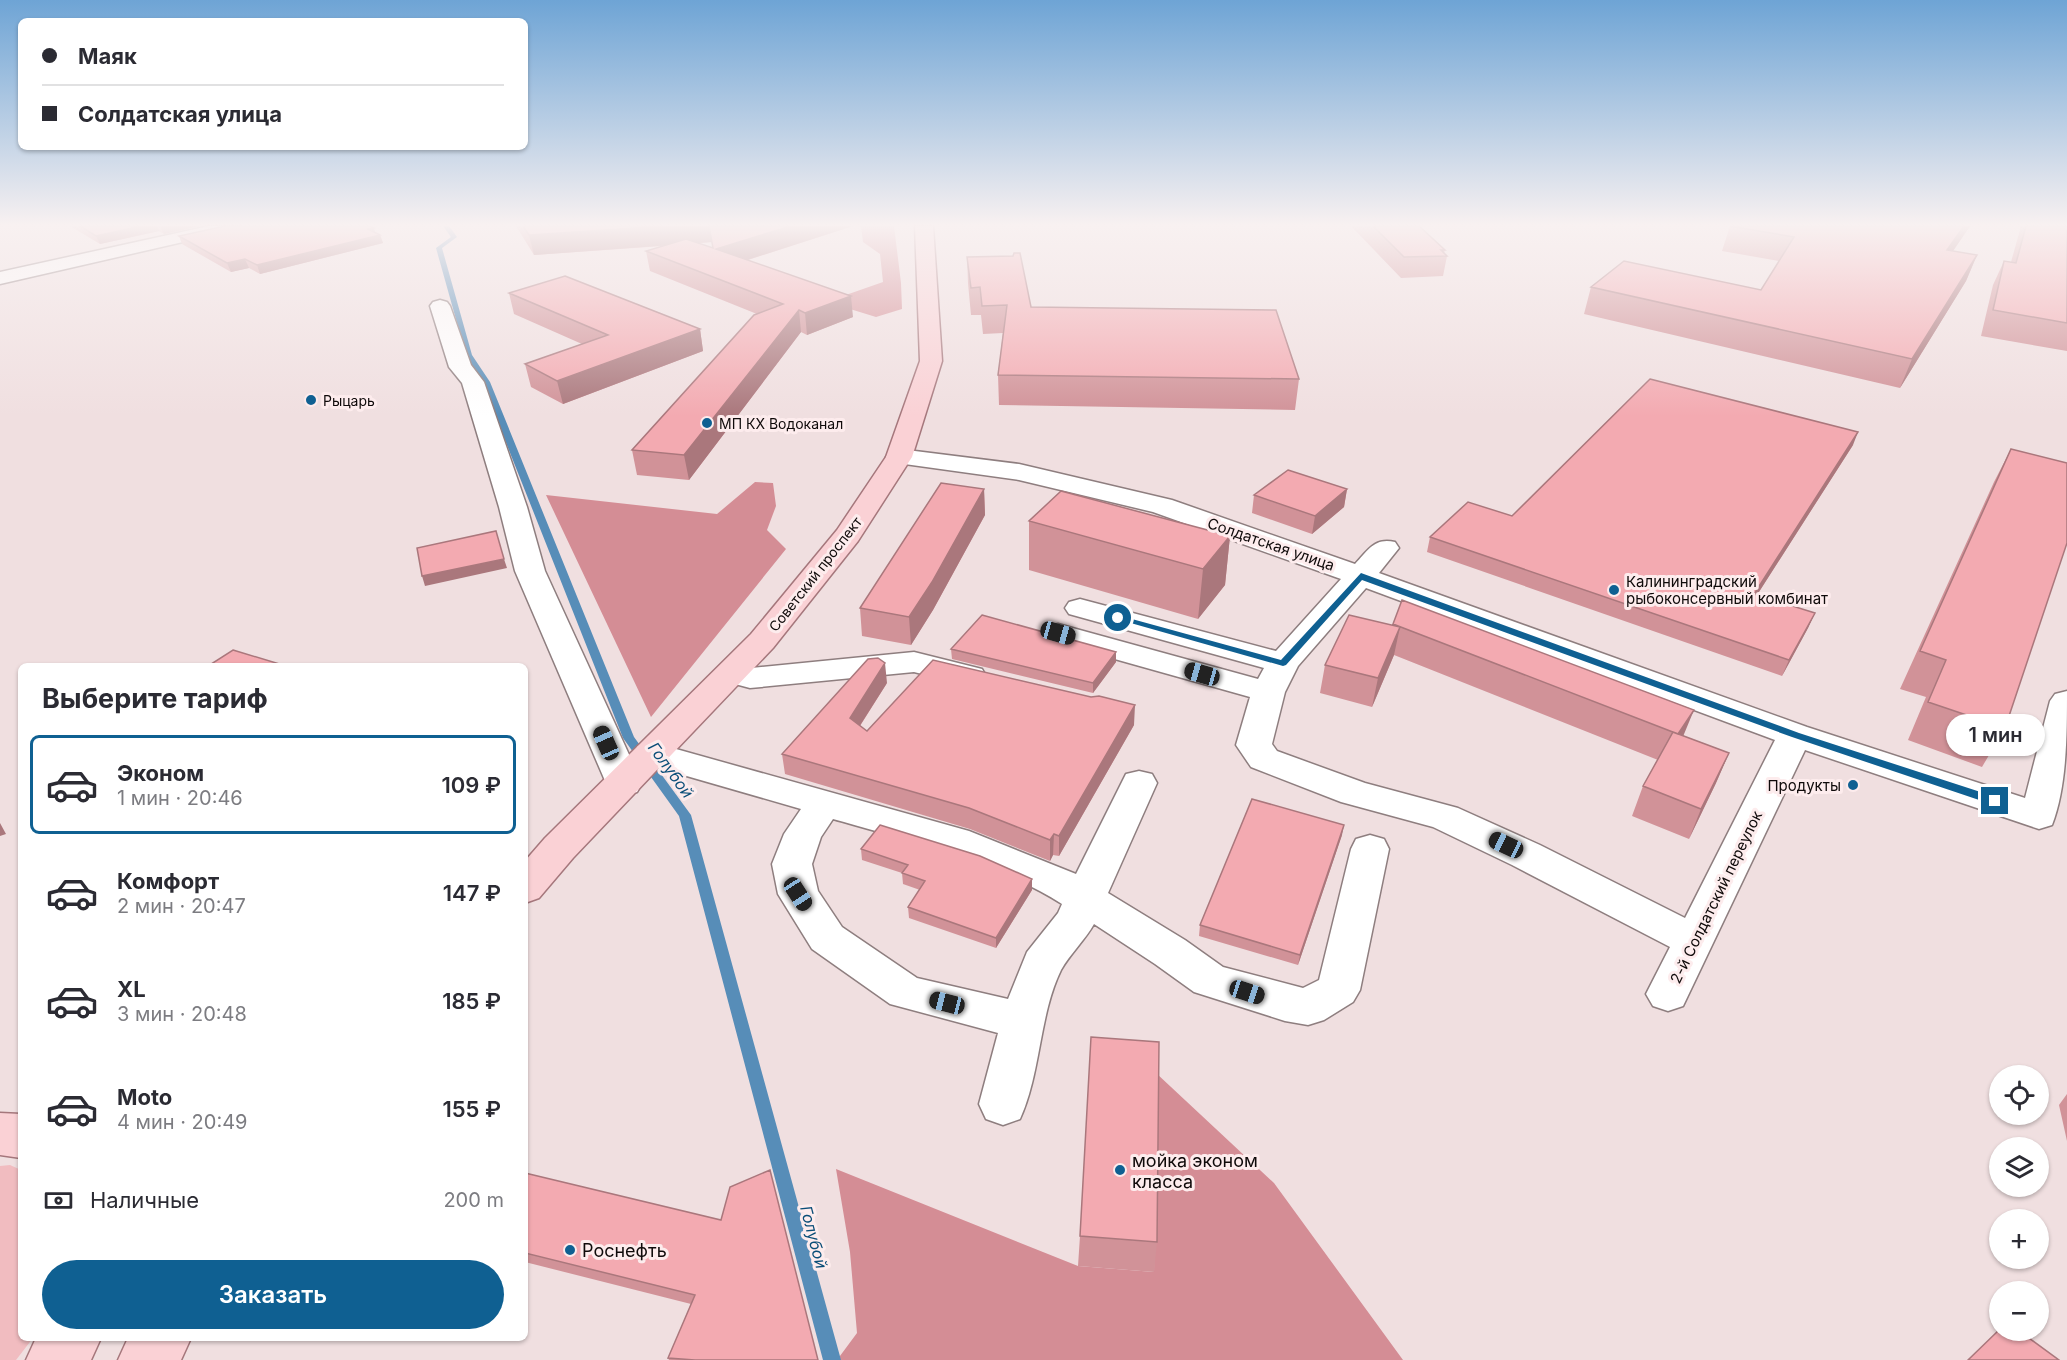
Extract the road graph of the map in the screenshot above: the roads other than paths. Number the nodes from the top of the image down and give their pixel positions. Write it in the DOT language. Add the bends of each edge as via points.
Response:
graph roads {
  1 [pos="927,289"];
  2 [pos="440,306"];
  3 [pos="898,457"];
  4 [pos="1385,548"];
  5 [pos="1361,576"];
  6 [pos="1080,608"];
  7 [pos="1058,633"];
  8 [pos="741,675"];
  9 [pos="1276,678"];
  10 [pos="1002,684"];
  11 [pos="2067,701"];
  12 [pos="1795,735"];
  13 [pos="644,762"];
  14 [pos="1139,783"];
  15 [pos="825,803"];
  16 [pos="559,848"];
  17 [pos="1370,849"];
  18 [pos="528,872"];
  19 [pos="528,884"];
  20 [pos="1084,898"];
  21 [pos="1694,941"];
  22 [pos="1668,994"];
  23 [pos="1023,1021"];
  24 [pos="1003,1104"];
  25 [pos="0,1134"];
  26 [pos="18,1136"];
  27 [pos="70,1341"];
  28 [pos="162,1341"];
  29 [pos="54,1360"];
  30 [pos="146,1360"];
  1 -- 3 [label="main road, Советский проспект" via="931,361"];
  2 -- 13 [label="street" via="460,367 473,382 530,571"];
  3 -- 5 [label="street, Солдатская улица" via="1019,472 1162,506"];
  3 -- 8 [label="main road, Советский проспект" via="848,535 762,640"];
  4 -- 5 [label="street"];
  5 -- 9 [label="street"];
  5 -- 12 [label="street, Солдатская улица"];
  6 -- 9 [label="street"];
  7 -- 9 [label="street"];
  8 -- 10 [label="street" via="914,662"];
  8 -- 13 [label="main road, Советский проспект"];
  9 -- 21 [label="street" via="1254,745 1264,759 1354,793 1445,817"];
  11 -- 12 [label="street, Солдатская улица" via="2039,816"];
  12 -- 21 [label="street, 2-й Солдатский переулок"];
  13 -- 15 [label="street"];
  13 -- 16 [label="main road, Советский проспект"];
  14 -- 20 [label="street"];
  15 -- 20 [label="street" via="955,841 1055,880"];
  15 -- 23 [label="street" via="803,834 792,864 798,894 827,938 905,992"];
  16 -- 18 [label="main road, Советский проспект"];
  16 -- 19 [label="main road, Советский проспект"];
  17 -- 20 [label="street" via="1338,990 1308,1007 1209,980"];
  20 -- 23 [label="street" via="1074,922 1042,964"];
  21 -- 22 [label="street, 2-й Солдатский переулок"];
  23 -- 24 [label="street"];
  25 -- 26 [label="main road"];
  27 -- 29 [label="main road"];
  28 -- 30 [label="main road"];
}
